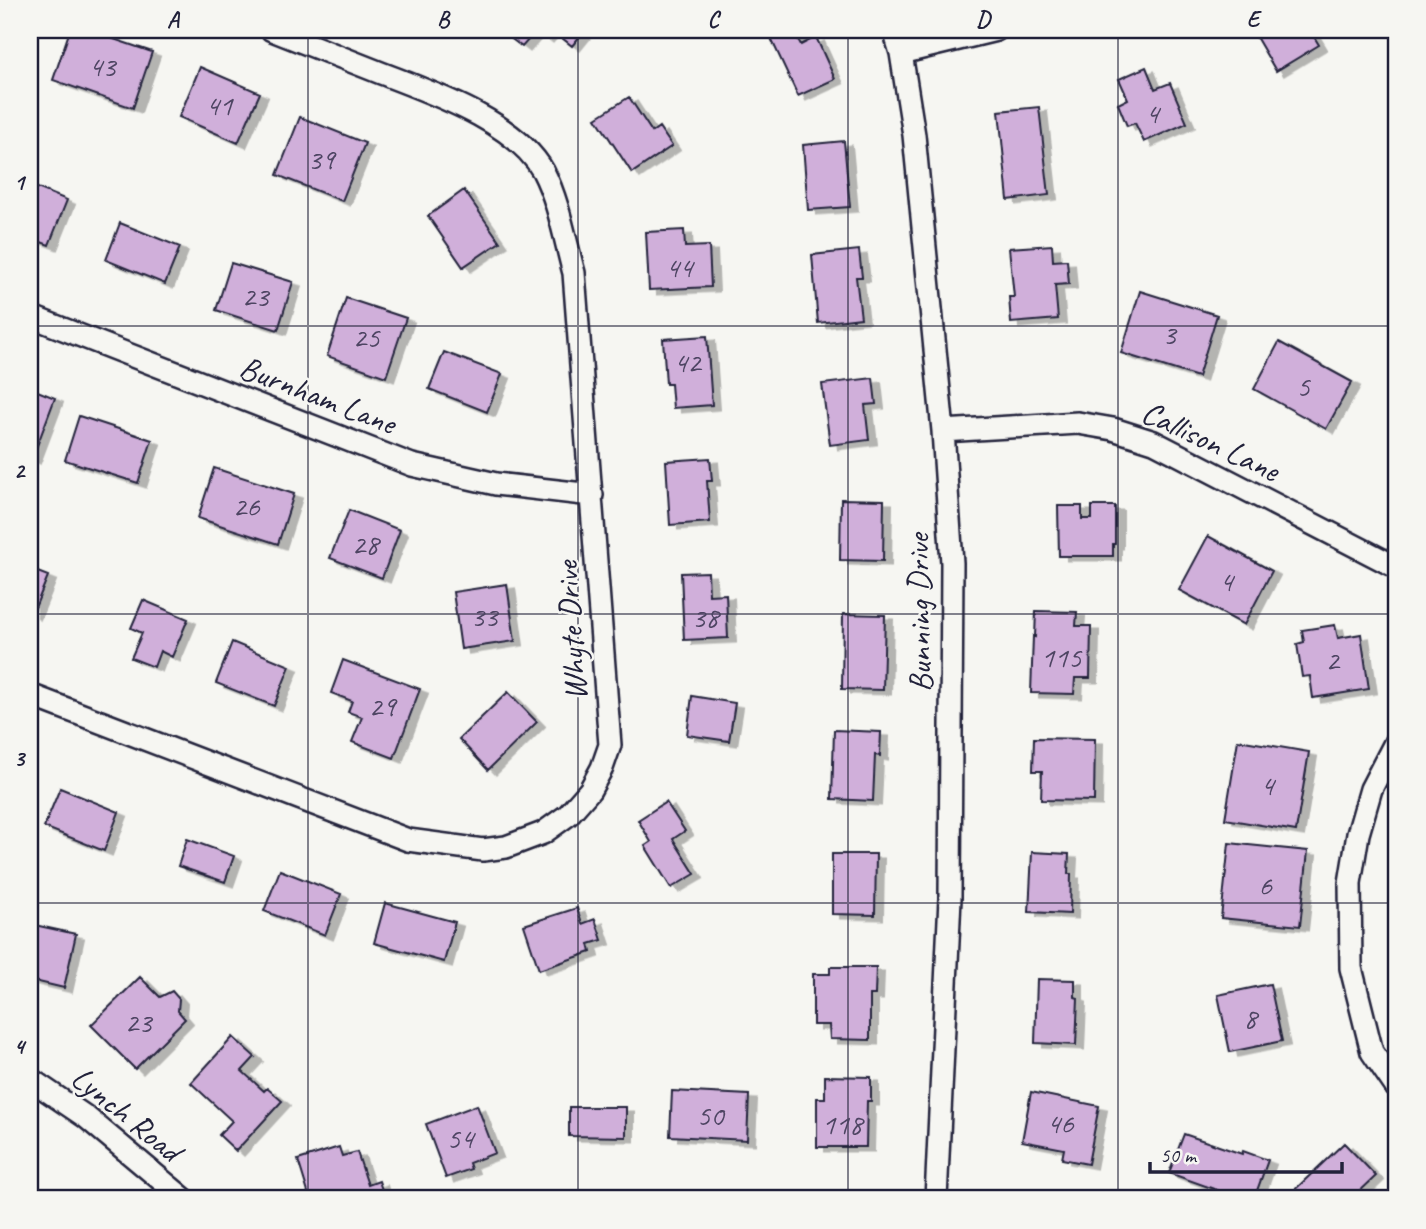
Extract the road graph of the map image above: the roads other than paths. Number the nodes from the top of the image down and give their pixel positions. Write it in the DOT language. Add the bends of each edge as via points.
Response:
graph roads {
  1 [pos="272,30"];
  2 [pos="894,30"];
  3 [pos="996,30"];
  4 [pos="321,39"];
  5 [pos="901,53"];
  6 [pos="30,316"];
  7 [pos="943,431"];
  8 [pos="592,495"];
  9 [pos="1396,567"];
  10 [pos="30,695"];
  11 [pos="1396,741"];
  12 [pos="30,1079"];
  13 [pos="1396,1087"];
  14 [pos="184,1199"];
  15 [pos="936,1199"];
  1 -- 4 [label="street, Whyte Drive"];
  2 -- 5 [label="street, Bunning Drive"];
  3 -- 5 [label="street"];
  4 -- 8 [label="street, Whyte Drive" via="495,124 525,148 542,171 574,273"];
  5 -- 7 [label="street, Bunning Drive" via="914,135"];
  6 -- 8 [label="street, Burnham Lane" via="412,465 496,484"];
  7 -- 9 [label="street, Callison Lane" via="1078,424 1113,429 1154,442"];
  7 -- 15 [label="street, Bunning Drive" via="952,563 950,898"];
  8 -- 10 [label="street, Whyte Drive" via="610,745 590,790 543,834 482,850 408,840"];
  11 -- 13 [label="street" via="1371,789 1350,883 1351,968 1372,1052"];
  12 -- 14 [label="street, Lynch Road" via="86,1117"];
}
